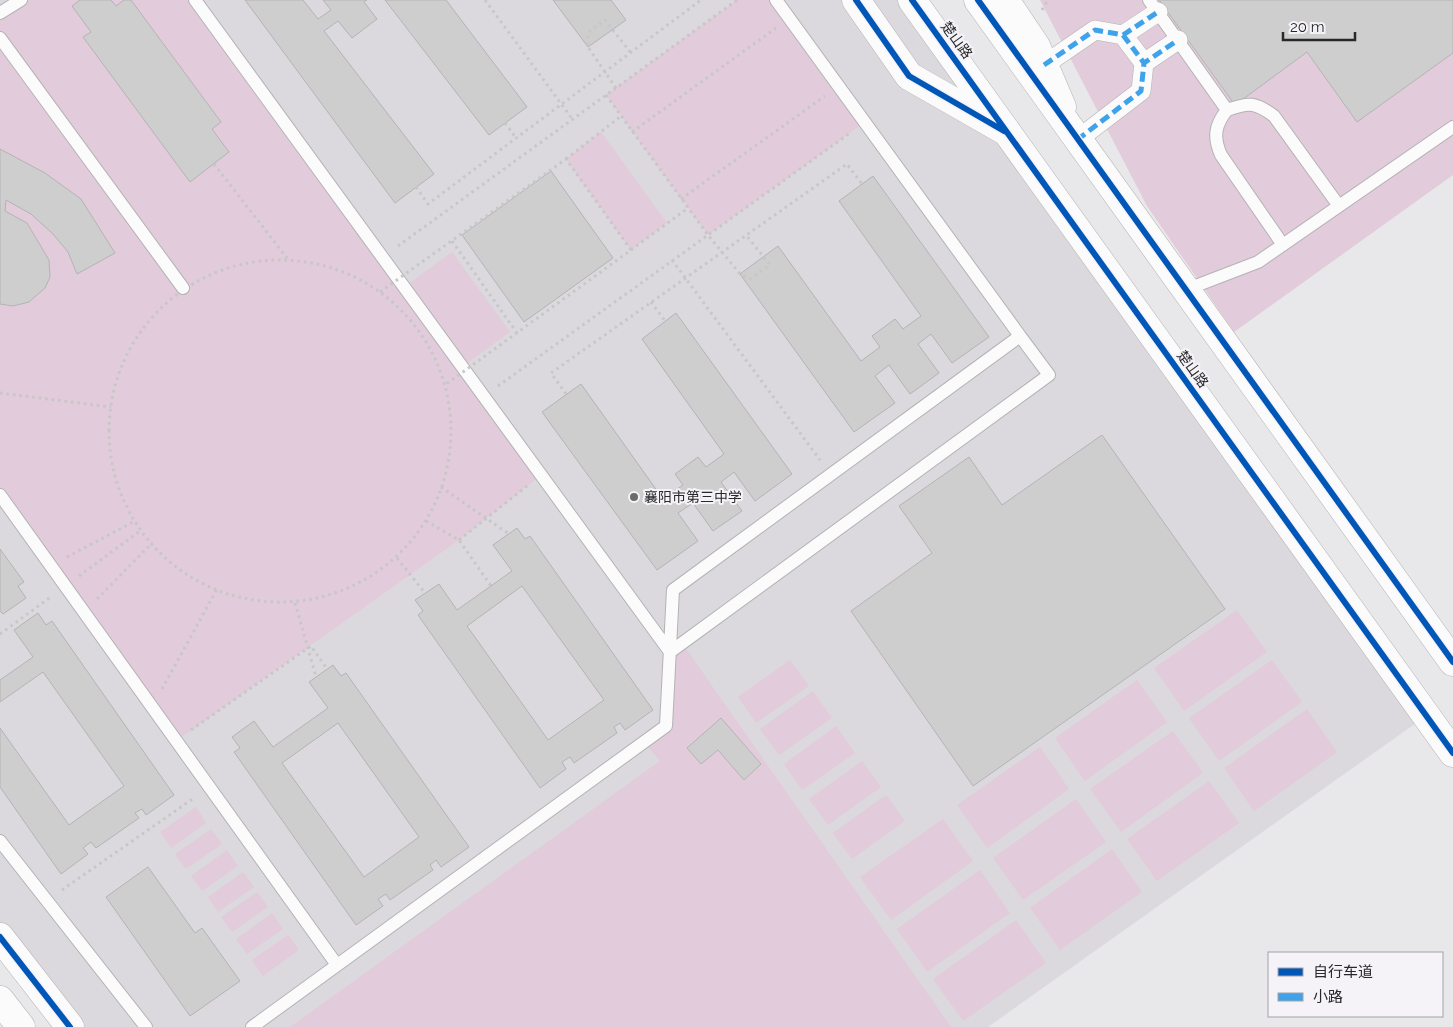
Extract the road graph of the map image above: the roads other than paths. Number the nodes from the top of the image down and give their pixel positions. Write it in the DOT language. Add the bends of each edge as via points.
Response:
graph roads {
  1 [pos="21,0"];
  2 [pos="195,0"];
  3 [pos="776,0"];
  4 [pos="856,0"];
  5 [pos="912,0"];
  6 [pos="978,0"];
  7 [pos="1004,0"];
  8 [pos="1154,6"];
  9 [pos="0,13"];
  10 [pos="1123,35"];
  11 [pos="0,38"];
  12 [pos="1178,40"];
  13 [pos="1144,63"];
  14 [pos="1044,65"];
  15 [pos="1227,110"];
  16 [pos="1453,127"];
  17 [pos="1007,132"];
  18 [pos="1077,140"];
  19 [pos="1339,206"];
  20 [pos="1283,245"];
  21 [pos="184,288"];
  22 [pos="1185,290"];
  23 [pos="1020,336"];
  24 [pos="0,494"];
  25 [pos="670,652"];
  26 [pos="1453,662"];
  27 [pos="1453,753"];
  28 [pos="0,840"];
  29 [pos="0,937"];
  30 [pos="337,965"];
  31 [pos="0,1000"];
  32 [pos="21,1027"];
  33 [pos="70,1027"];
  34 [pos="146,1027"];
  35 [pos="252,1027"];
  1 -- 9 [label="lane"];
  2 -- 25 [label="lane"];
  3 -- 23 [label="lane"];
  4 -- 17 [label="main road" via="909,76"];
  5 -- 17 [label="main road, 楚山路"];
  6 -- 18 [label="main road"];
  7 -- 14 [label="main road" via="1036,46"];
  8 -- 10 [label="street"];
  8 -- 12 [label="lane"];
  10 -- 13 [label="street"];
  10 -- 14 [label="street" via="1095,30"];
  11 -- 21 [label="lane"];
  12 -- 13 [label="street"];
  12 -- 15 [label="lane"];
  13 -- 18 [label="street" via="1141,91"];
  14 -- 18 [label="main road"];
  15 -- 19 [label="lane" via="1244,104 1260,105 1274,116"];
  15 -- 20 [label="lane" via="1218,121 1215,141 1221,155"];
  16 -- 19 [label="lane"];
  17 -- 27 [label="main road, 楚山路"];
  18 -- 22 [label="main road"];
  19 -- 20 [label="lane"];
  20 -- 22 [label="lane" via="1258,262"];
  22 -- 26 [label="main road"];
  23 -- 25 [label="lane" via="673,590"];
  23 -- 25 [label="lane" via="1049,375"];
  24 -- 30 [label="lane"];
  25 -- 30 [label="lane" via="666,726"];
  28 -- 34 [label="lane"];
  29 -- 33 [label="main road"];
  30 -- 35 [label="lane"];
  31 -- 32 [label="main road"];
}
